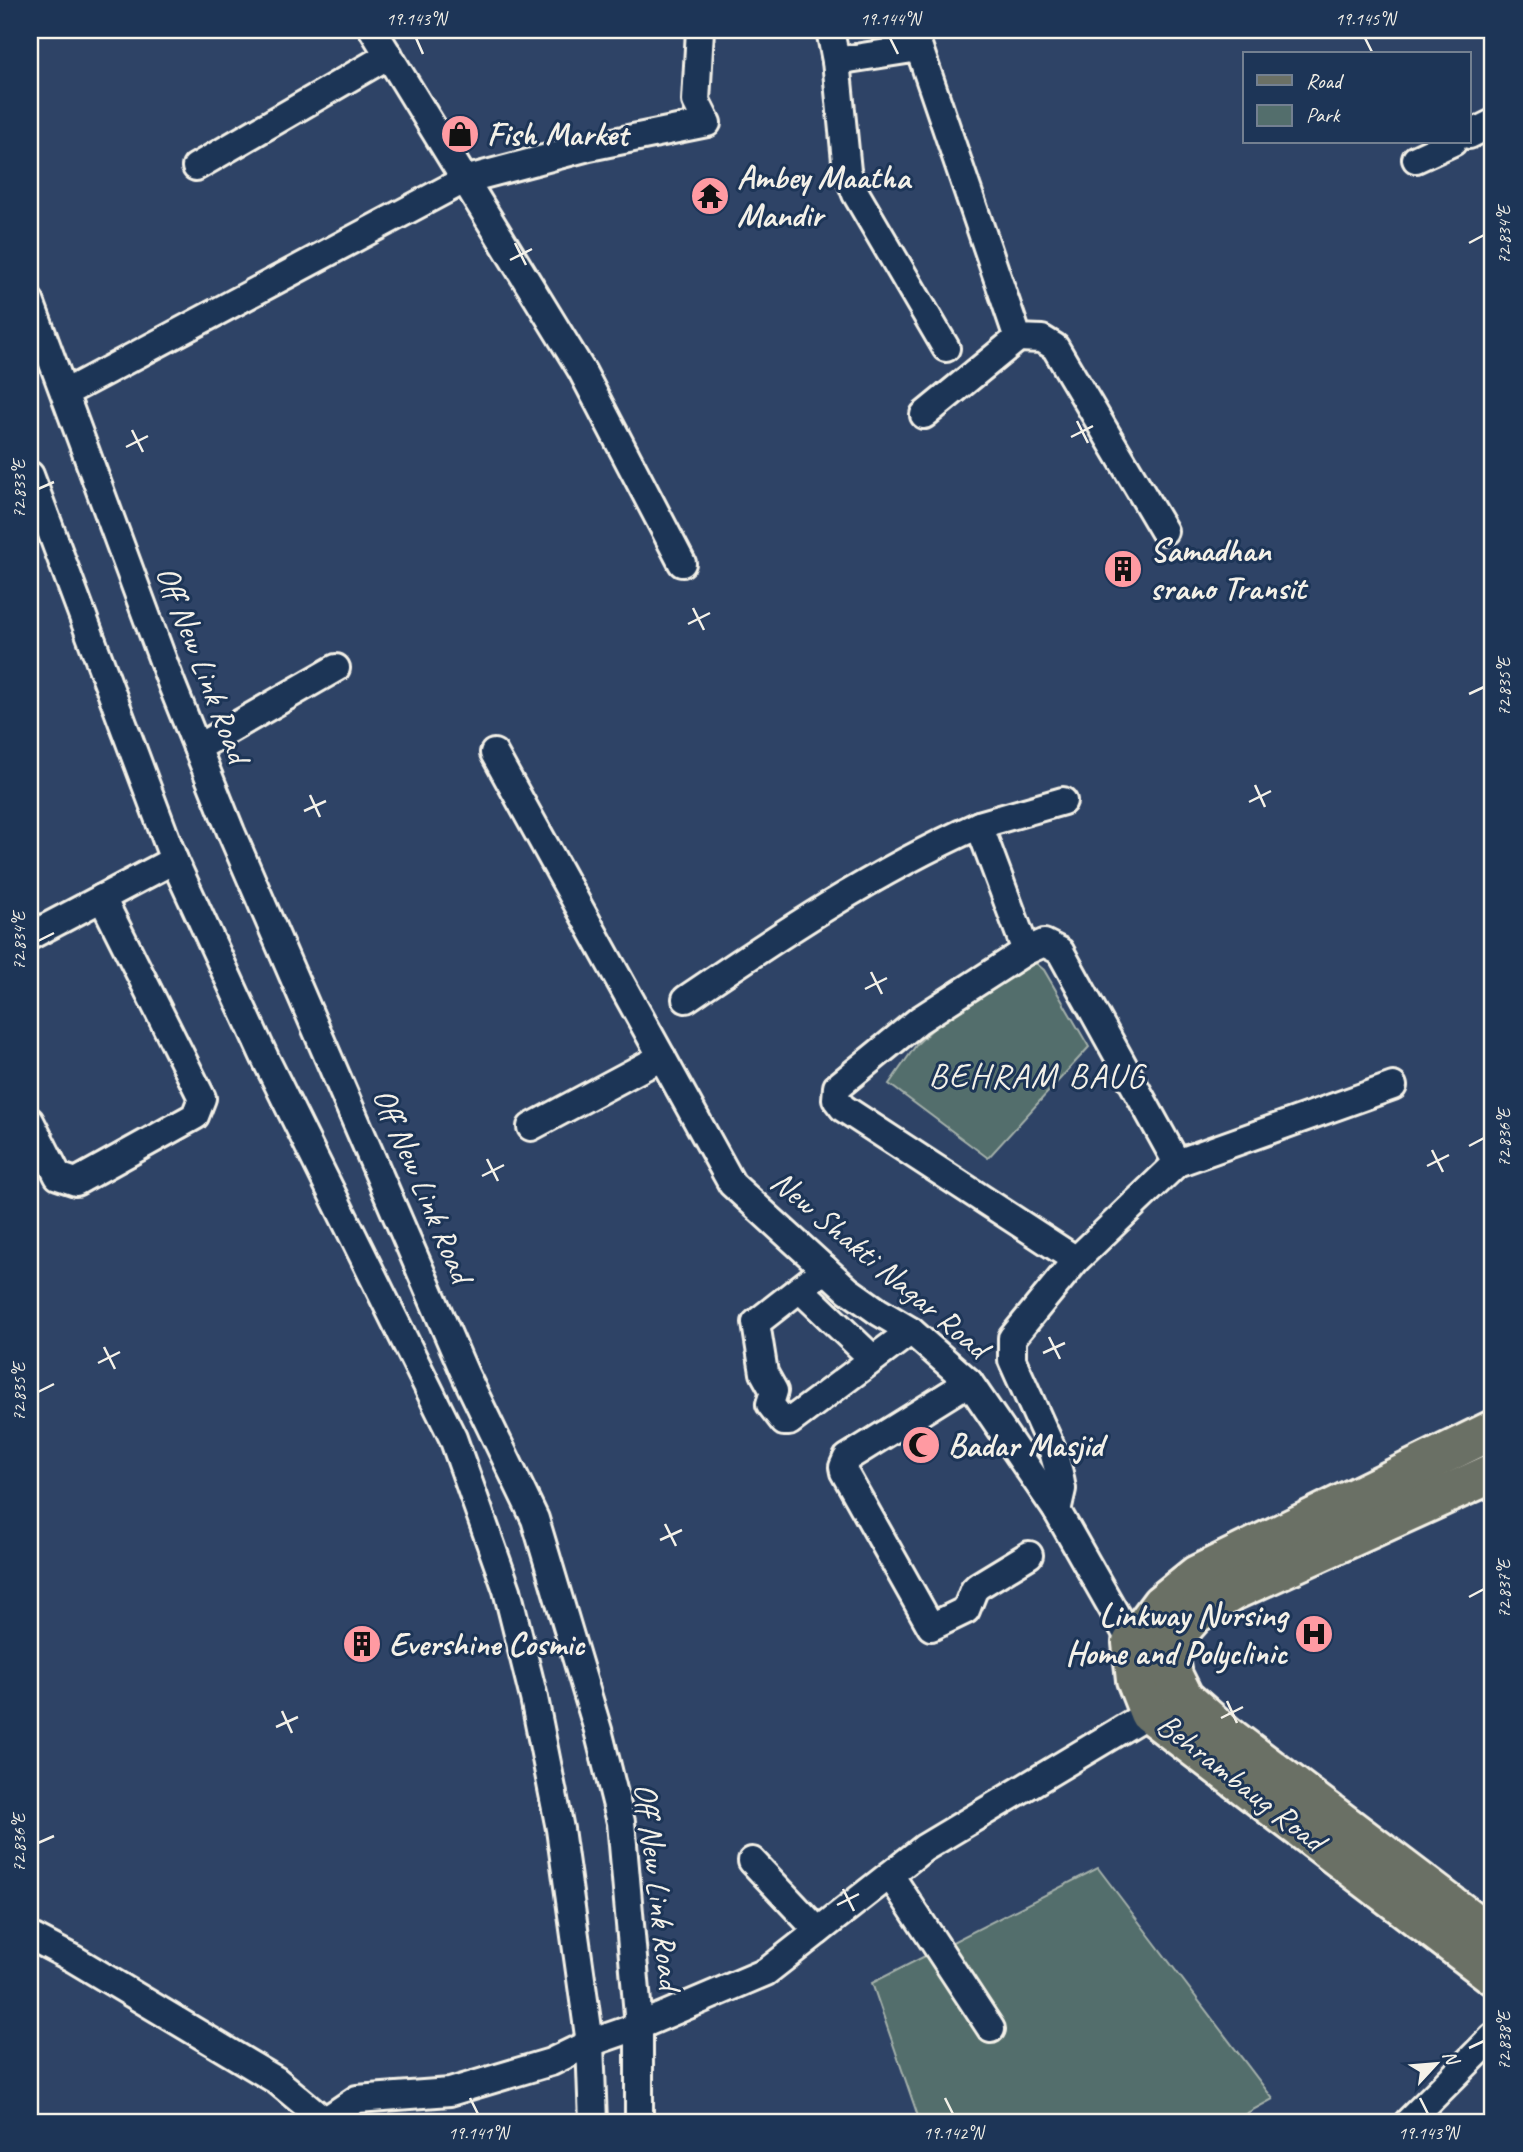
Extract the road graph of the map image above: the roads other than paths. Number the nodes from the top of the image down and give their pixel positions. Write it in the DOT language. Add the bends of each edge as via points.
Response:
graph roads {
  1 [pos="373,30"];
  2 [pos="700,30"];
  3 [pos="830,30"];
  4 [pos="388,55"];
  5 [pos="836,61"];
  6 [pos="1493,123"];
  7 [pos="1470,134"];
  8 [pos="1450,144"];
  9 [pos="1416,159"];
  10 [pos="196,167"];
  11 [pos="464,180"];
  12 [pos="30,301"];
  13 [pos="1018,338"];
  14 [pos="946,348"];
  15 [pos="65,393"];
  16 [pos="924,415"];
  17 [pos="33,493"];
  18 [pos="1164,531"];
  19 [pos="682,563"];
  20 [pos="336,668"];
  21 [pos="197,748"];
  22 [pos="494,753"];
  23 [pos="1063,801"];
  24 [pos="978,825"];
  25 [pos="174,859"];
  26 [pos="102,898"];
  27 [pos="30,936"];
  28 [pos="1026,951"];
  29 [pos="686,999"];
  30 [pos="662,1057"];
  31 [pos="1393,1086"];
  32 [pos="30,1121"];
  33 [pos="531,1127"];
  34 [pos="1177,1163"];
  35 [pos="1076,1260"];
  36 [pos="825,1269"];
  37 [pos="800,1289"];
  38 [pos="911,1331"];
  39 [pos="873,1359"];
  40 [pos="969,1382"];
  41 [pos="1493,1430"];
  42 [pos="1493,1473"];
  43 [pos="1057,1511"];
  44 [pos="1029,1555"];
  45 [pos="1132,1643"];
  46 [pos="1169,1652"];
  47 [pos="1149,1713"];
  48 [pos="751,1861"];
  49 [pos="890,1875"];
  50 [pos="818,1931"];
  51 [pos="30,1936"];
  52 [pos="1493,1937"];
  53 [pos="1493,1975"];
  54 [pos="639,2026"];
  55 [pos="991,2029"];
  56 [pos="1493,2037"];
  57 [pos="590,2043"];
  58 [pos="323,2121"];
  59 [pos="593,2122"];
  60 [pos="639,2122"];
  61 [pos="1408,2122"];
  1 -- 4 [label="street"];
  2 -- 11 [label="street" via="696,101 707,123 589,147"];
  3 -- 5 [label="street"];
  4 -- 10 [label="street"];
  4 -- 11 [label="street"];
  5 -- 13 [label="street" via="919,48"];
  5 -- 14 [label="street" via="851,183"];
  6 -- 7 [label="street"];
  8 -- 9 [label="street"];
  11 -- 15 [label="street"];
  11 -- 19 [label="street" via="582,371"];
  12 -- 15 [label="street, Off New Link Road"];
  13 -- 16 [label="street"];
  13 -- 18 [label="street" via="1042,340 1055,347"];
  15 -- 21 [label="street, Off New Link Road"];
  17 -- 25 [label="street"];
  20 -- 21 [label="street"];
  21 -- 54 [label="street, Off New Link Road" via="465,1374 535,1519 621,1822"];
  22 -- 30 [label="street, New Shakti Nagar Road"];
  23 -- 24 [label="street"];
  24 -- 28 [label="street"];
  24 -- 29 [label="street" via="841,897"];
  25 -- 26 [label="street"];
  25 -- 57 [label="street" via="265,1058 453,1438 507,1590 560,1829"];
  26 -- 27 [label="street"];
  26 -- 32 [label="street" via="202,1098 195,1116 76,1182 58,1176"];
  28 -- 34 [label="street" via="1044,943 1060,951"];
  28 -- 35 [label="street" via="919,1020 837,1087 836,1099 843,1108"];
  30 -- 33 [label="street"];
  30 -- 36 [label="street, New Shakti Nagar Road" via="732,1184"];
  31 -- 34 [label="street"];
  34 -- 35 [label="street"];
  35 -- 43 [label="street" via="1012,1338 1010,1350 1053,1451 1062,1489"];
  36 -- 37 [label="street"];
  36 -- 38 [label="street, New Shakti Nagar Road"];
  37 -- 39 [label="street"];
  37 -- 39 [label="street" via="756,1323 764,1373 774,1391 770,1404 784,1422"];
  38 -- 39 [label="street"];
  38 -- 40 [label="street, New Shakti Nagar Road"];
  40 -- 43 [label="street, New Shakti Nagar Road"];
  40 -- 44 [label="street" via="847,1458 842,1467 931,1627 966,1610 978,1586"];
  41 -- 45 [label="main road" via="1197,1575 1161,1604"];
  42 -- 46 [label="main road" via="1233,1591 1195,1614 1178,1632"];
  43 -- 45 [label="street, New Shakti Nagar Road"];
  45 -- 46 [label="street"];
  45 -- 47 [label="main road, Behrambaug Road" via="1136,1680"];
  46 -- 52 [label="main road, Behrambaug Road" via="1173,1676 1184,1698"];
  47 -- 49 [label="street" via="924,1848"];
  47 -- 53 [label="main road, Behrambaug Road"];
  48 -- 50 [label="street"];
  49 -- 50 [label="street"];
  49 -- 55 [label="street"];
  50 -- 54 [label="street" via="766,1972"];
  51 -- 58 [label="street" via="276,2080"];
  54 -- 57 [label="street"];
  54 -- 60 [label="street, Off New Link Road"];
  56 -- 61 [label="street"];
  57 -- 58 [label="street" via="551,2062 450,2092 357,2099"];
  57 -- 59 [label="street"];
}
